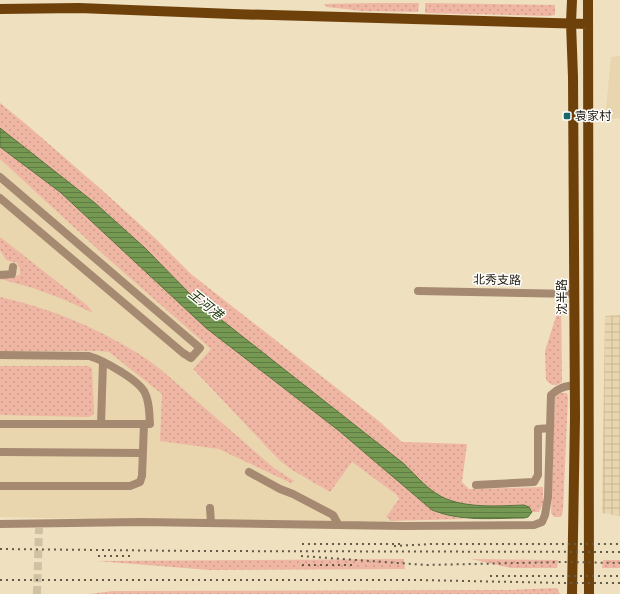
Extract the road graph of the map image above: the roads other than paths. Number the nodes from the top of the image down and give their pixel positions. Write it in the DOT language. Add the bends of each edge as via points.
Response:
graph roads {
  1 [pos="572,0"];
  2 [pos="588,0"];
  3 [pos="0,9"];
  4 [pos="571,23"];
  5 [pos="588,24"];
  6 [pos="0,177"];
  7 [pos="0,198"];
  8 [pos="13,266"];
  9 [pos="0,275"];
  10 [pos="418,291"];
  11 [pos="575,294"];
  12 [pos="0,355"];
  13 [pos="103,362"];
  14 [pos="575,385"];
  15 [pos="0,424"];
  16 [pos="101,424"];
  17 [pos="144,424"];
  18 [pos="550,428"];
  19 [pos="0,452"];
  20 [pos="143,453"];
  21 [pos="249,472"];
  22 [pos="476,484"];
  23 [pos="0,486"];
  24 [pos="210,508"];
  25 [pos="211,523"];
  26 [pos="0,524"];
  27 [pos="338,524"];
  28 [pos="572,594"];
  29 [pos="589,594"];
  1 -- 4 [label="main road, 沈半路"];
  2 -- 5 [label="main road"];
  3 -- 4 [label="main road" via="79,8"];
  4 -- 5 [label="main road"];
  4 -- 11 [label="main road, 沈半路"];
  5 -- 29 [label="main road"];
  6 -- 7 [label="street" via="200,348 191,358 182,353"];
  8 -- 9 [label="street" via="12,274"];
  10 -- 11 [label="street, 北秀支路"];
  11 -- 14 [label="main road, 沈半路"];
  12 -- 13 [label="street" via="89,356"];
  13 -- 16 [label="street"];
  13 -- 17 [label="street" via="135,381 145,392 149,403 150,424"];
  14 -- 18 [label="street" via="561,388 551,395"];
  14 -- 28 [label="main road, 沈半路"];
  15 -- 16 [label="street"];
  16 -- 17 [label="street"];
  17 -- 20 [label="street"];
  18 -- 22 [label="street" via="538,429 538,475 534,482"];
  18 -- 27 [label="street" via="548,496 542,522 404,526"];
  19 -- 20 [label="street"];
  20 -- 23 [label="street" via="140,482 130,486"];
  21 -- 27 [label="street" via="333,515"];
  24 -- 25 [label="street"];
  25 -- 26 [label="street" via="140,522 41,526"];
  25 -- 27 [label="street"];
}
